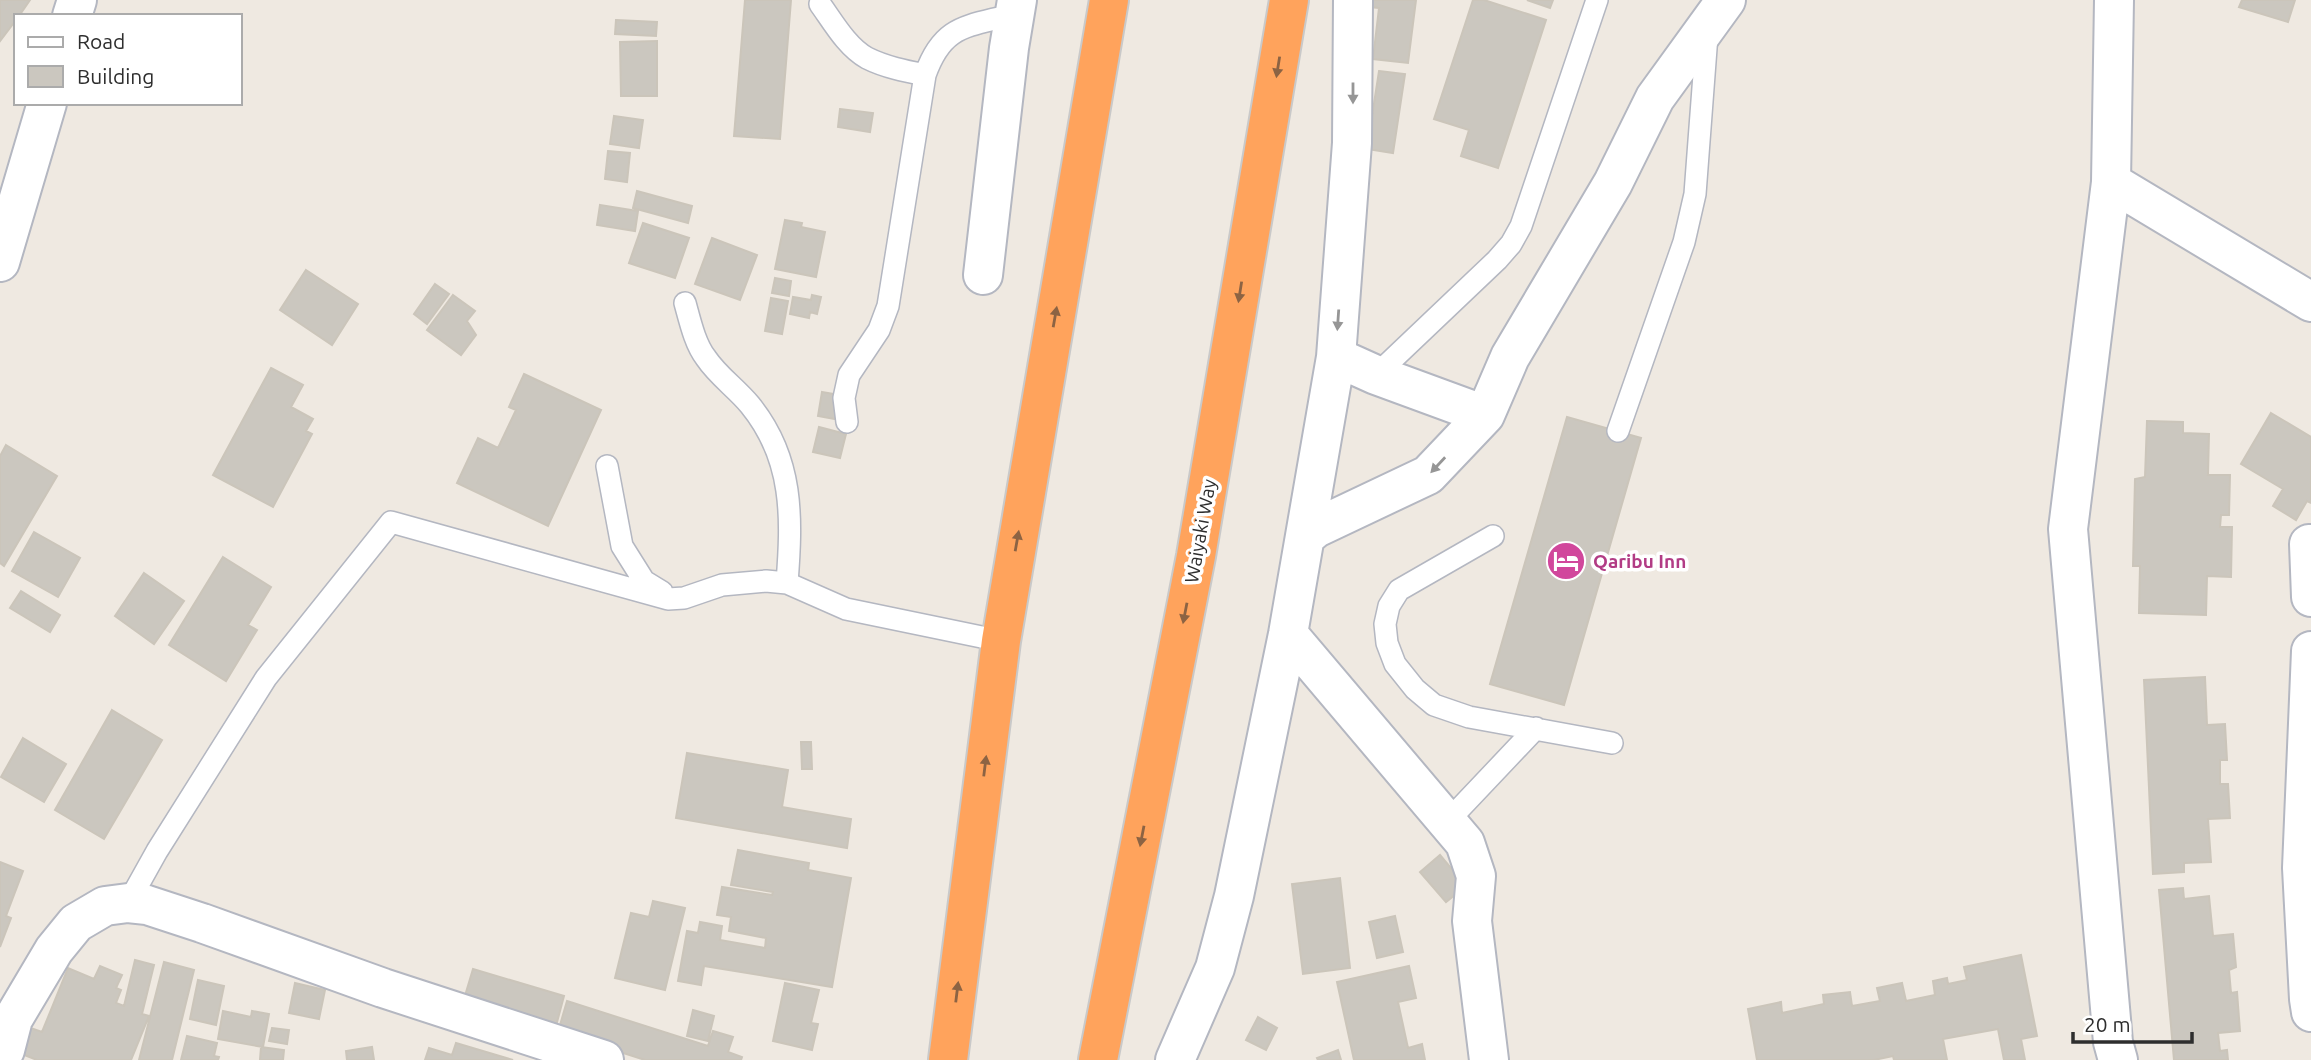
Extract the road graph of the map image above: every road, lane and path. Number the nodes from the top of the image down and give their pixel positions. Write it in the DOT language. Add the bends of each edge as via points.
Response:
graph roads {
  1 [pos="1109,0"];
  2 [pos="1289,0"];
  3 [pos="1353,0"];
  4 [pos="1597,0"];
  5 [pos="2114,0"];
  6 [pos="820,4"];
  7 [pos="1016,7"];
  8 [pos="1717,13"];
  9 [pos="925,75"];
  10 [pos="46,105"];
  11 [pos="2112,183"];
  12 [pos="0,262"];
  13 [pos="984,275"];
  14 [pos="2311,302"];
  15 [pos="685,303"];
  16 [pos="1336,357"];
  17 [pos="1376,374"];
  18 [pos="1485,415"];
  19 [pos="847,422"];
  20 [pos="1618,431"];
  21 [pos="607,466"];
  22 [pos="1493,536"];
  23 [pos="1305,537"];
  24 [pos="2309,544"];
  25 [pos="787,583"];
  26 [pos="2311,597"];
  27 [pos="673,598"];
  28 [pos="1289,634"];
  29 [pos="1001,641"];
  30 [pos="2311,651"];
  31 [pos="1536,728"];
  32 [pos="1612,743"];
  33 [pos="1447,822"];
  34 [pos="128,903"];
  35 [pos="2311,1012"];
  36 [pos="3,1053"];
  37 [pos="604,1060"];
  38 [pos="948,1060"];
  39 [pos="1098,1060"];
  40 [pos="1175,1060"];
  41 [pos="1489,1060"];
  42 [pos="2118,1060"];
  29 -- 1 [label="highway, one-way"];
  2 -- 39 [label="highway, Waiyaki Way, one-way" via="1196,556"];
  3 -- 16 [label="street, one-way" via="1352,143"];
  4 -- 17 [label="lane" via="1521,226 1511,243"];
  5 -- 11 [label="street"];
  6 -- 9 [label="lane" via="865,57"];
  7 -- 9 [label="lane" via="942,40"];
  7 -- 13 [label="street"];
  8 -- 18 [label="street" via="1656,98 1613,183 1510,357"];
  8 -- 20 [label="lane" via="1691,215"];
  9 -- 19 [label="lane" via="888,306 879,330 849,375 844,398"];
  10 -- 12 [label="street"];
  11 -- 14 [label="street"];
  11 -- 42 [label="street" via="2068,529"];
  15 -- 25 [label="lane" via="704,356 750,405 776,445 789,493"];
  16 -- 17 [label="street"];
  16 -- 23 [label="street"];
  17 -- 18 [label="street"];
  18 -- 23 [label="street, one-way" via="1429,475"];
  21 -- 27 [label="lane" via="622,546 644,581"];
  22 -- 31 [label="lane" via="1399,590 1389,606 1387,643 1395,664 1434,705 1469,717"];
  23 -- 28 [label="street"];
  24 -- 26 [label="street"];
  25 -- 27 [label="lane" via="722,585"];
  25 -- 29 [label="lane" via="846,609"];
  27 -- 34 [label="lane" via="391,522 266,678"];
  28 -- 33 [label="street"];
  28 -- 40 [label="street" via="1224,935 1212,978"];
  38 -- 29 [label="highway, one-way"];
  30 -- 35 [label="street" via="2302,868"];
  31 -- 32 [label="lane"];
  31 -- 33 [label="lane"];
  33 -- 41 [label="street" via="1465,843 1476,876 1472,921"];
  34 -- 36 [label="street" via="105,906 76,923 54,950 13,1019"];
  34 -- 37 [label="street" via="202,923"];
}
